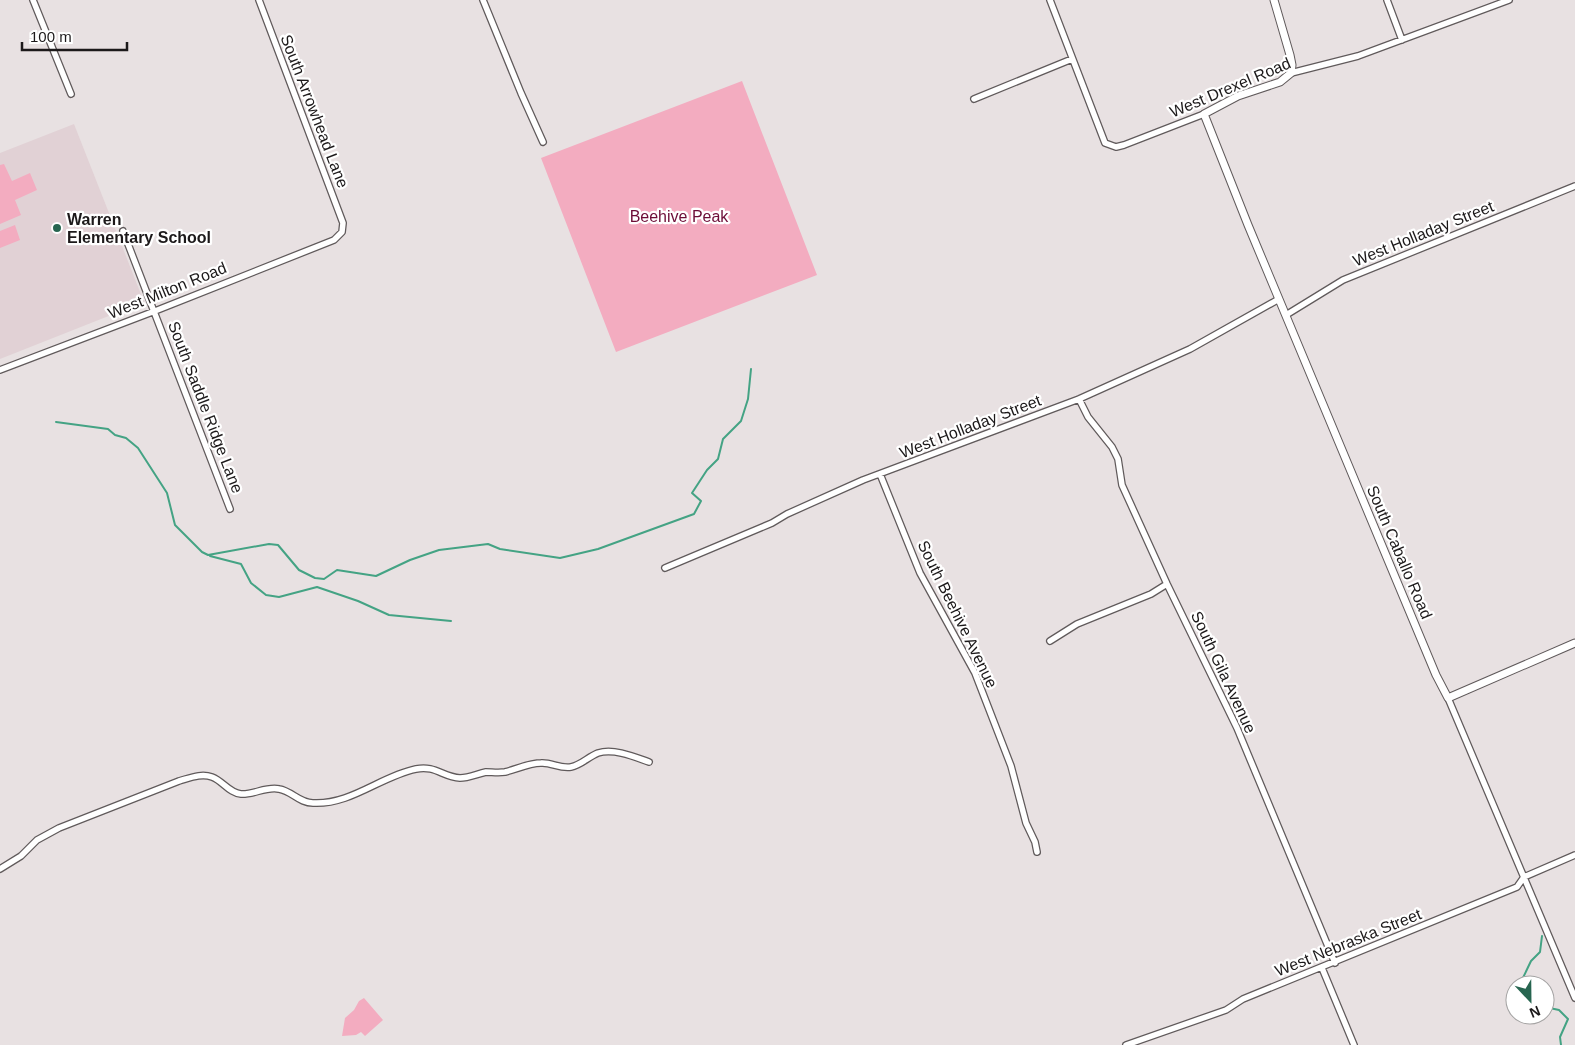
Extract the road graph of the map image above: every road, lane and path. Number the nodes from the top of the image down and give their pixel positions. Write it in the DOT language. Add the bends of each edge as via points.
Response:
graph roads {
  1 [pos="33,0"];
  2 [pos="259,0"];
  3 [pos="483,0"];
  4 [pos="1050,0"];
  5 [pos="1274,0"];
  6 [pos="1387,0"];
  7 [pos="1509,0"];
  8 [pos="1402,40"];
  9 [pos="1072,58"];
  10 [pos="1291,73"];
  11 [pos="71,94"];
  12 [pos="974,99"];
  13 [pos="1204,114"];
  14 [pos="543,142"];
  15 [pos="1575,186"];
  16 [pos="123,231"];
  17 [pos="342,232"];
  18 [pos="1279,299"];
  19 [pos="155,311"];
  20 [pos="1286,315"];
  21 [pos="0,370"];
  22 [pos="1079,399"];
  23 [pos="880,474"];
  24 [pos="230,509"];
  25 [pos="665,568"];
  26 [pos="1167,584"];
  27 [pos="1050,640"];
  28 [pos="1575,644"];
  29 [pos="1448,698"];
  30 [pos="649,762"];
  31 [pos="1036,852"];
  32 [pos="1575,855"];
  33 [pos="0,869"];
  34 [pos="1524,877"];
  35 [pos="1335,963"];
  36 [pos="1322,968"];
  37 [pos="1575,998"];
  38 [pos="1126,1045"];
  39 [pos="1354,1045"];
  1 -- 11 [label="street"];
  2 -- 17 [label="street, South Arrowhead Lane" via="343,223"];
  3 -- 14 [label="street"];
  4 -- 9 [label="street"];
  5 -- 10 [label="street" via="1290,56"];
  6 -- 8 [label="street"];
  7 -- 8 [label="street, West Drexel Road"];
  8 -- 10 [label="street, West Drexel Road" via="1358,56"];
  9 -- 12 [label="street"];
  9 -- 13 [label="street, West Drexel Road" via="1105,143 1124,146"];
  10 -- 13 [label="street, West Drexel Road" via="1280,82 1238,96"];
  13 -- 18 [label="street, South Caballo Road"];
  15 -- 20 [label="street, West Holladay Street" via="1343,280"];
  16 -- 19 [label="street, South Saddle Ridge Lane"];
  17 -- 19 [label="street, West Milton Road" via="334,240"];
  18 -- 20 [label="street, South Caballo Road"];
  18 -- 22 [label="street, West Holladay Street" via="1190,349"];
  19 -- 21 [label="street, West Milton Road"];
  19 -- 24 [label="street, South Saddle Ridge Lane"];
  20 -- 29 [label="street, South Caballo Road"];
  22 -- 23 [label="street, West Holladay Street"];
  22 -- 26 [label="street, South Gila Avenue" via="1118,459 1122,485"];
  23 -- 25 [label="street, West Holladay Street"];
  23 -- 31 [label="street, South Beehive Avenue" via="920,573 975,673 1011,766"];
  26 -- 27 [label="street" via="1077,624"];
  26 -- 35 [label="street, South Gila Avenue" via="1237,728"];
  28 -- 29 [label="street"];
  29 -- 34 [label="street, South Caballo Road"];
  30 -- 33 [label="street" via="607,752 570,767 543,763 460,778 428,768 415,769 339,800 314,804 277,788 241,794 227,789 213,778 199,775 59,828 37,840 21,856"];
  32 -- 34 [label="street, West Nebraska Street"];
  34 -- 35 [label="street, West Nebraska Street" via="1517,887"];
  34 -- 37 [label="street, South Caballo Road"];
  35 -- 36 [label="street, West Nebraska Street"];
  36 -- 38 [label="street, West Nebraska Street" via="1226,1010"];
  36 -- 39 [label="street"];
}
